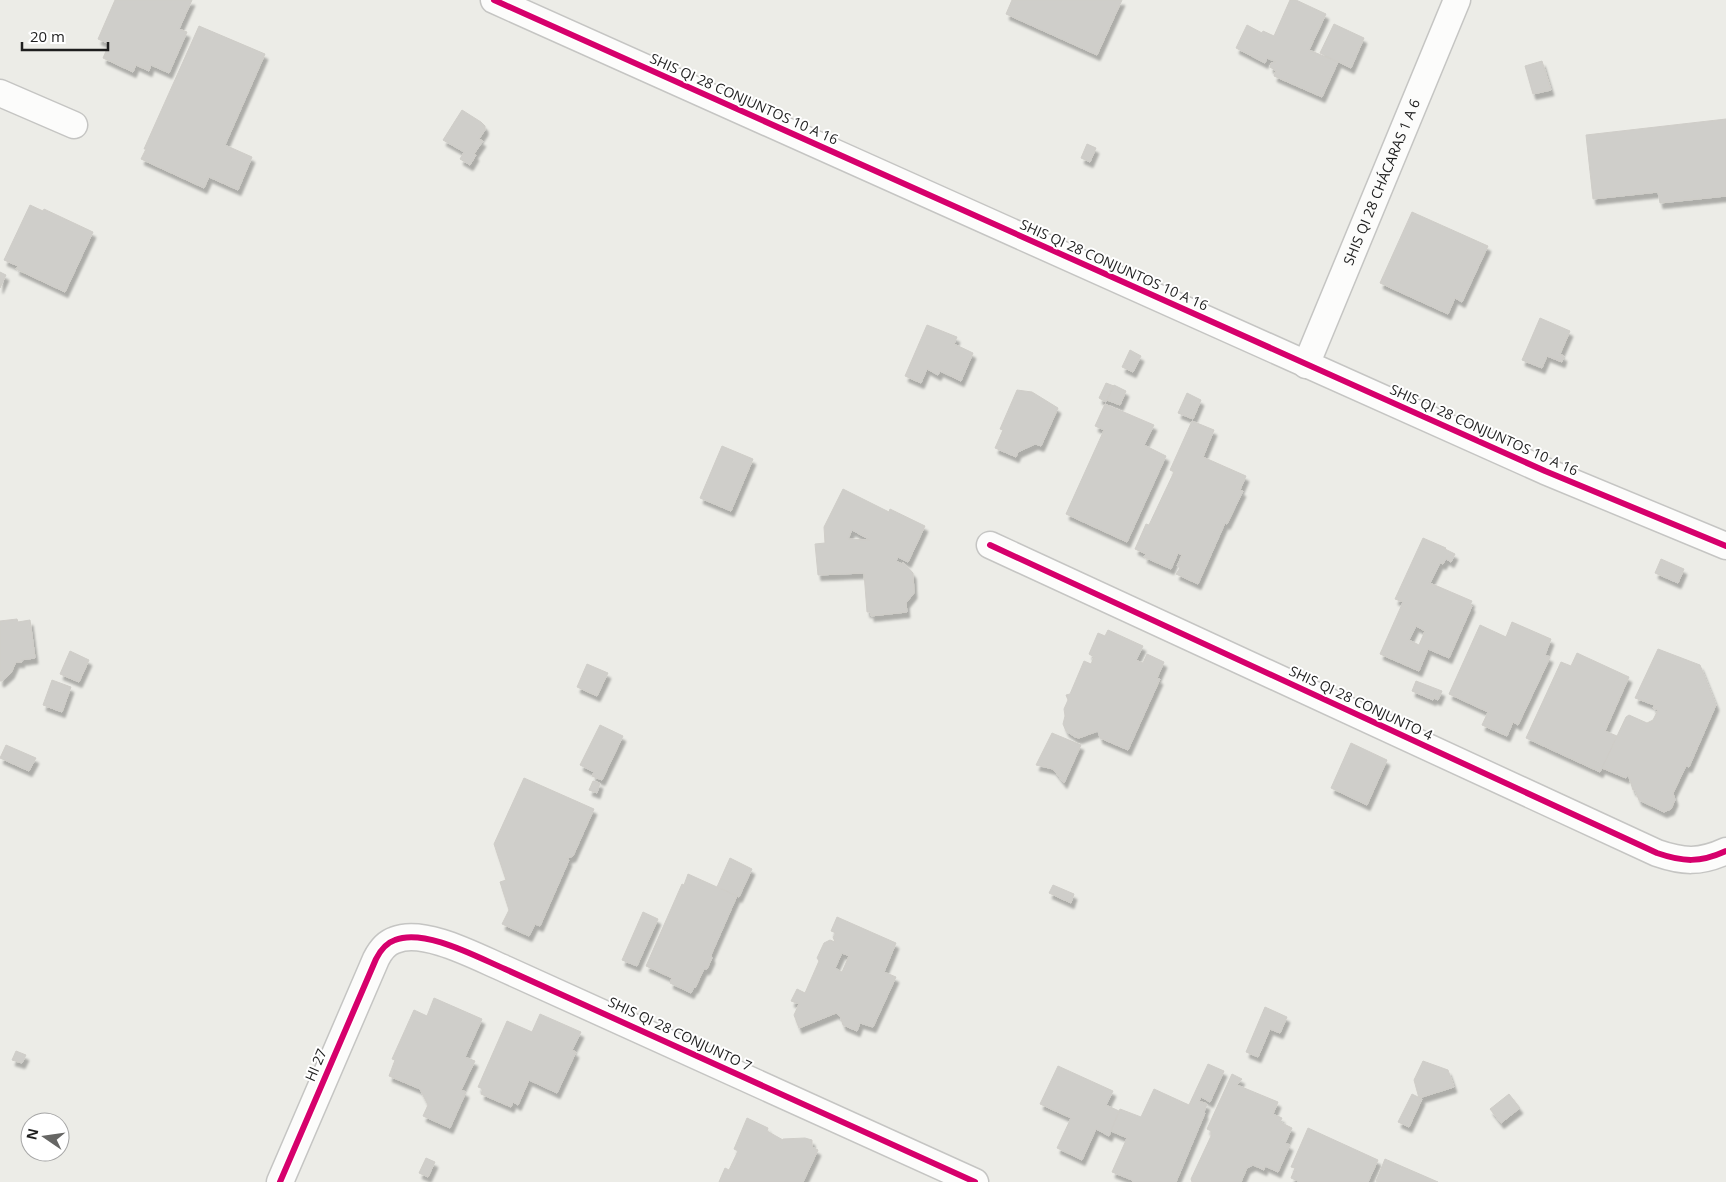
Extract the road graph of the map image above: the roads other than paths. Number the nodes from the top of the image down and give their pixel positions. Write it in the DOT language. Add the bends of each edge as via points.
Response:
graph roads {
  1 [pos="494,0"];
  2 [pos="1457,0"];
  3 [pos="0,93"];
  4 [pos="74,125"];
  5 [pos="1306,365"];
  6 [pos="990,546"];
  7 [pos="1726,546"];
  8 [pos="1726,851"];
  9 [pos="376,958"];
  10 [pos="280,1182"];
  11 [pos="975,1182"];
  1 -- 5 [label="street, SHIS QI 28 CONJUNTOS 10 A 16"];
  2 -- 5 [label="street, SHIS QI 28 CHÁCARAS 1 A 6"];
  3 -- 4 [label="street"];
  5 -- 7 [label="street, SHIS QI 28 CONJUNTOS 10 A 16" via="1544,472"];
  6 -- 8 [label="street, SHIS QI 28 CONJUNTO 4" via="1657,853 1679,860 1695,860"];
  9 -- 10 [label="street, HI 27"];
  9 -- 11 [label="street, SHIS QI 28 CONJUNTO 7" via="388,943 404,937 442,943"];
}
